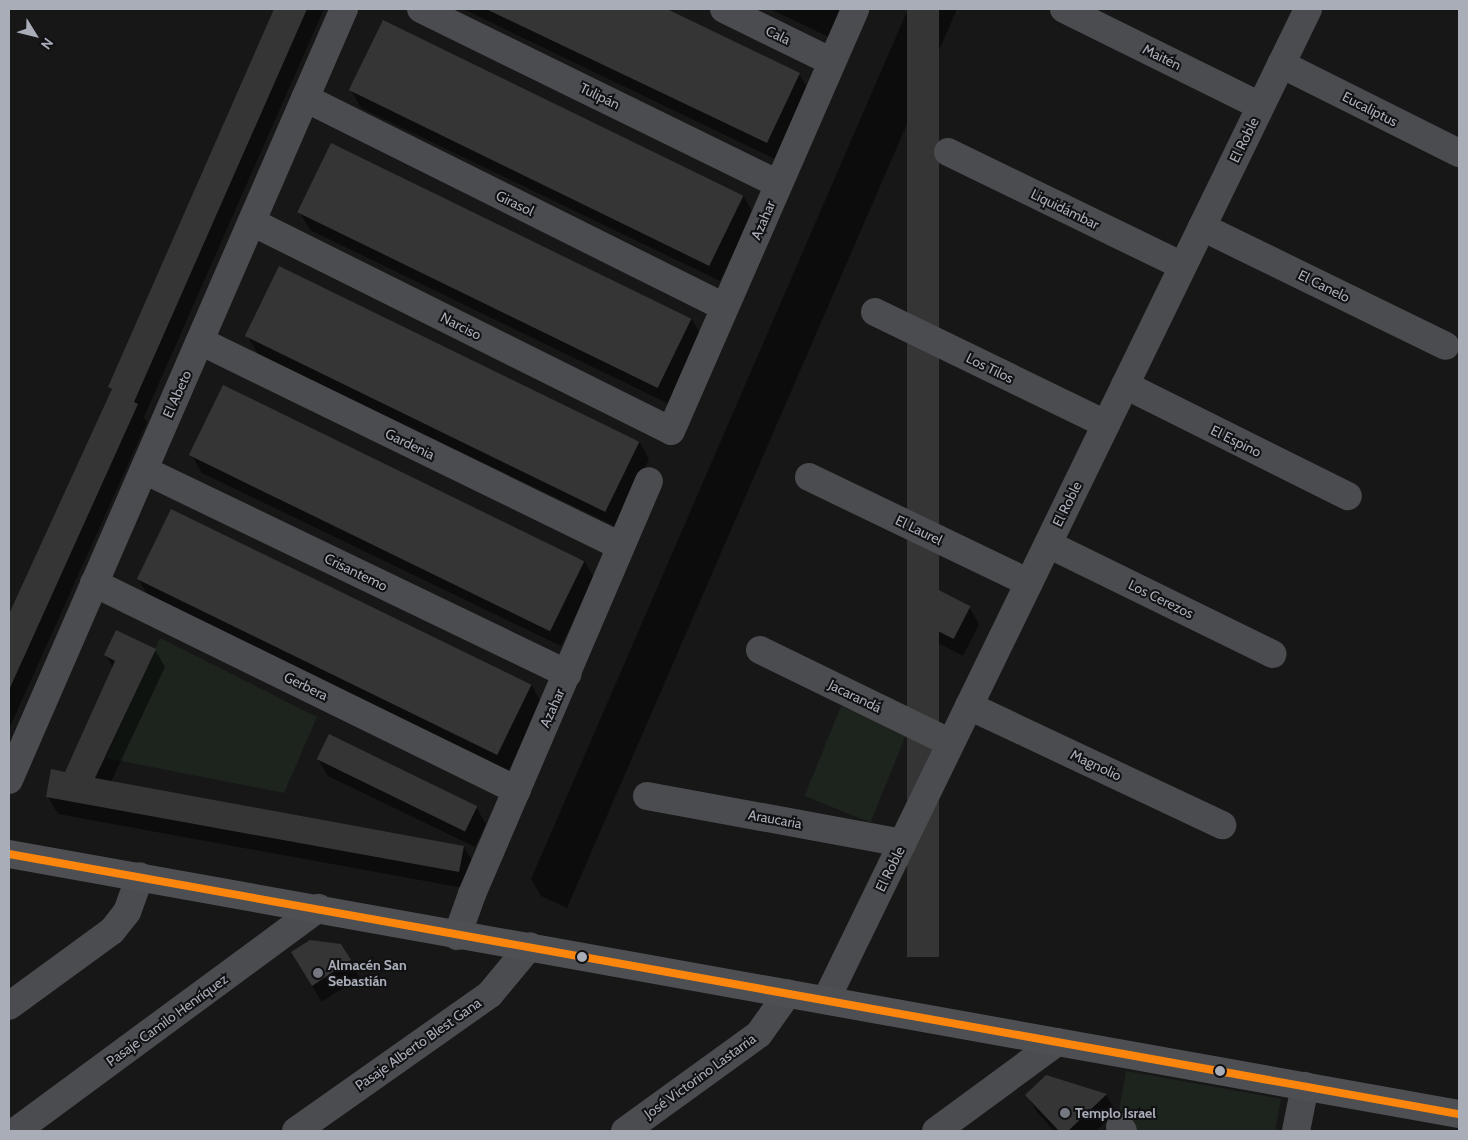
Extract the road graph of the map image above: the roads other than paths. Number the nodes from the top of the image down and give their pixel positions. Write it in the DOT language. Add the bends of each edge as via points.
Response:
graph roads {
  1 [pos="344,9"];
  2 [pos="421,9"];
  3 [pos="724,9"];
  4 [pos="855,9"];
  5 [pos="1064,9"];
  6 [pos="1308,9"];
  7 [pos="832,62"];
  8 [pos="1281,64"];
  9 [pos="305,98"];
  10 [pos="1260,106"];
  11 [pos="948,152"];
  12 [pos="1459,153"];
  13 [pos="779,184"];
  14 [pos="252,222"];
  15 [pos="1202,227"];
  16 [pos="1183,266"];
  17 [pos="725,307"];
  18 [pos="875,312"];
  19 [pos="200,341"];
  20 [pos="1446,346"];
  21 [pos="1125,385"];
  22 [pos="1106,424"];
  23 [pos="671,431"];
  24 [pos="144,470"];
  25 [pos="809,477"];
  26 [pos="649,481"];
  27 [pos="1348,496"];
  28 [pos="1048,544"];
  29 [pos="621,546"];
  30 [pos="94,582"];
  31 [pos="1029,583"];
  32 [pos="760,650"];
  33 [pos="1274,654"];
  34 [pos="567,674"];
  35 [pos="969,706"];
  36 [pos="951,743"];
  37 [pos="9,780"];
  38 [pos="517,790"];
  39 [pos="647,796"];
  40 [pos="1222,825"];
  41 [pos="903,842"];
  42 [pos="9,854"];
  43 [pos="140,876"];
  44 [pos="319,908"];
  45 [pos="457,936"];
  46 [pos="530,946"];
  47 [pos="788,993"];
  48 [pos="826,1000"];
  49 [pos="9,1006"];
  50 [pos="1057,1042"];
  51 [pos="1305,1086"];
  52 [pos="1459,1114"];
  53 [pos="16,1131"];
  54 [pos="296,1131"];
  55 [pos="625,1131"];
  56 [pos="936,1131"];
  57 [pos="1296,1131"];
  1 -- 9 [label="street, El Abeto"];
  2 -- 13 [label="street, Tulipán"];
  3 -- 7 [label="street, Cala"];
  4 -- 7 [label="street, Azahar"];
  5 -- 10 [label="street, Maitén"];
  6 -- 8 [label="street, El Roble"];
  7 -- 13 [label="street, Azahar"];
  8 -- 10 [label="street, El Roble"];
  8 -- 12 [label="street, Eucaliptus"];
  9 -- 14 [label="street, El Abeto"];
  9 -- 17 [label="street, Girasol"];
  10 -- 15 [label="street, El Roble"];
  11 -- 16 [label="street, Liquidámbar"];
  13 -- 17 [label="street, Azahar"];
  14 -- 19 [label="street, El Abeto"];
  14 -- 23 [label="street, Narciso"];
  15 -- 16 [label="street, El Roble"];
  15 -- 20 [label="street, El Canelo"];
  16 -- 21 [label="street, El Roble"];
  17 -- 23 [label="street, Azahar"];
  18 -- 22 [label="street, Los Tilos"];
  19 -- 24 [label="street, El Abeto"];
  19 -- 29 [label="street, Gardenia"];
  21 -- 22 [label="street, El Roble"];
  21 -- 27 [label="street, El Espino"];
  22 -- 28 [label="street, El Roble"];
  24 -- 30 [label="street, El Abeto"];
  24 -- 34 [label="street, Crisantemo"];
  25 -- 31 [label="street, El Laurel"];
  26 -- 29 [label="street, Azahar"];
  28 -- 31 [label="street, El Roble"];
  28 -- 33 [label="street, Los Cerezos"];
  29 -- 34 [label="street, Azahar"];
  30 -- 37 [label="street, El Abeto"];
  30 -- 38 [label="street, Gerbera"];
  31 -- 35 [label="street, El Roble"];
  32 -- 36 [label="street, Jacarandá"];
  34 -- 38 [label="street, Azahar"];
  35 -- 36 [label="street, El Roble"];
  35 -- 40 [label="street, Magnolio"];
  36 -- 41 [label="street, El Roble"];
  38 -- 45 [label="street, Azahar"];
  39 -- 41 [label="street, Araucaria"];
  41 -- 48 [label="street, El Roble"];
  42 -- 43 [label="main road"];
  43 -- 44 [label="main road"];
  43 -- 49 [label="street" via="127,912 112,931"];
  44 -- 45 [label="main road"];
  44 -- 53 [label="street, Pasaje Camilo Henríquez"];
  45 -- 46 [label="main road"];
  46 -- 47 [label="main road"];
  46 -- 54 [label="street, Pasaje Alberto Blest Gana" via="490,994"];
  47 -- 48 [label="main road"];
  47 -- 55 [label="street, José Victorino Lastarria" via="773,1018 748,1043"];
  48 -- 50 [label="main road"];
  50 -- 51 [label="main road"];
  50 -- 56 [label="street"];
  51 -- 52 [label="main road"];
  51 -- 57 [label="street"];
}
